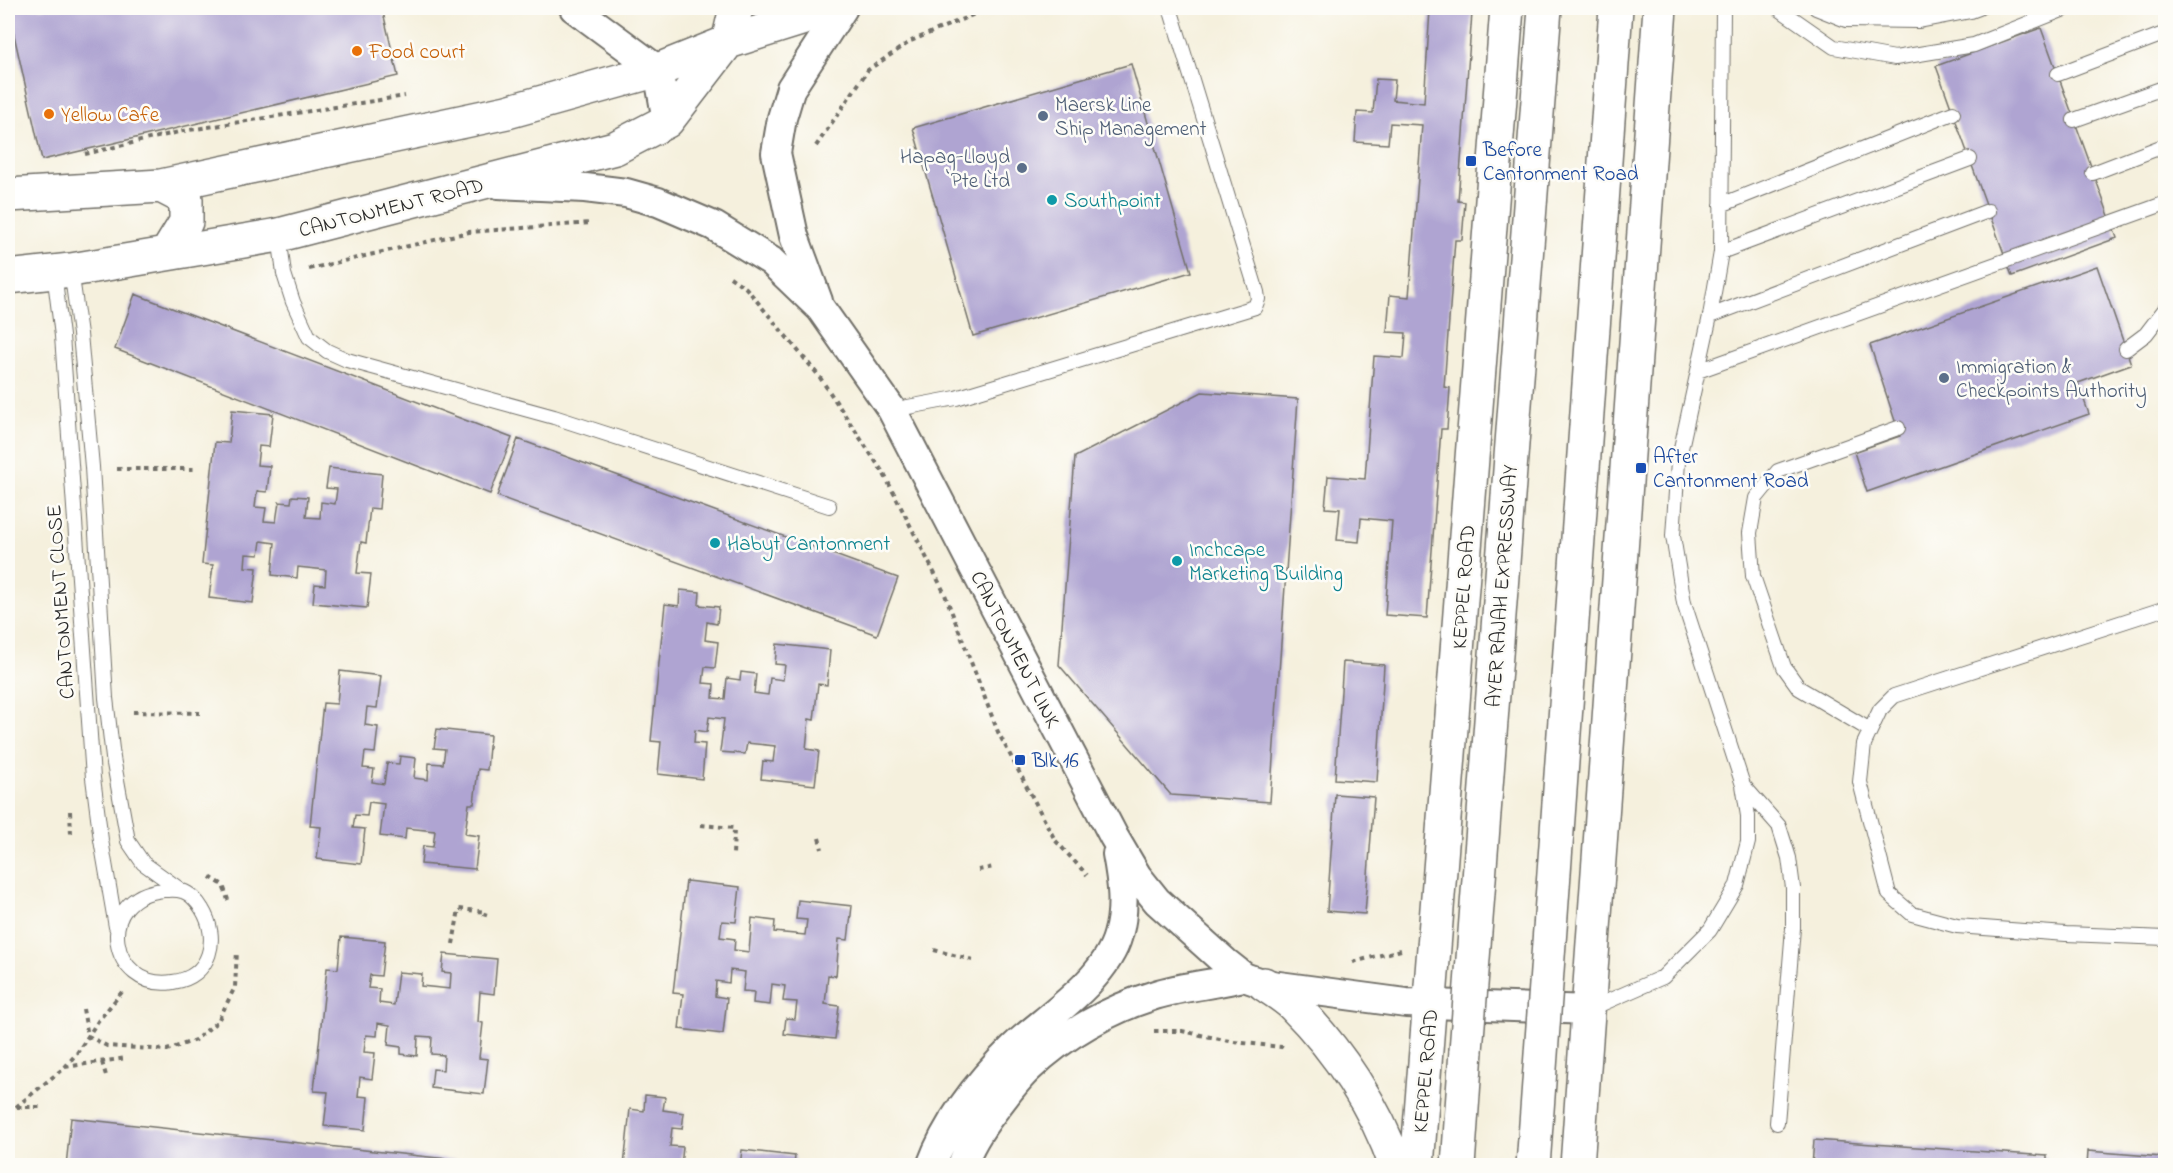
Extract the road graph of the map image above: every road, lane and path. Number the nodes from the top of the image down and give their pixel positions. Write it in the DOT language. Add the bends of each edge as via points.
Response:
graph roads {
  1 [pos="574,8"];
  2 [pos="736,8"];
  3 [pos="836,8"];
  4 [pos="843,8"];
  5 [pos="989,8"];
  6 [pos="1170,8"];
  7 [pos="1507,8"];
  8 [pos="1545,8"];
  9 [pos="1616,8"];
  10 [pos="1660,8"];
  11 [pos="1723,8"];
  12 [pos="1778,8"];
  13 [pos="1816,8"];
  14 [pos="1979,8"];
  15 [pos="2067,8"];
  16 [pos="2166,33"];
  17 [pos="728,42"];
  18 [pos="658,70"];
  19 [pos="2058,74"];
  20 [pos="2166,87"];
  21 [pos="410,95"];
  22 [pos="1953,113"];
  23 [pos="2074,120"];
  24 [pos="667,121"];
  25 [pos="2166,145"];
  26 [pos="816,146"];
  27 [pos="81,155"];
  28 [pos="1970,159"];
  29 [pos="2093,172"];
  30 [pos="483,183"];
  31 [pos="161,186"];
  32 [pos="8,195"];
  33 [pos="2166,203"];
  34 [pos="1721,205"];
  35 [pos="1988,211"];
  36 [pos="279,235"];
  37 [pos="1721,252"];
  38 [pos="167,254"];
  39 [pos="62,271"];
  40 [pos="8,278"];
  41 [pos="2166,308"];
  42 [pos="821,309"];
  43 [pos="1710,316"];
  44 [pos="2126,348"];
  45 [pos="1698,371"];
  46 [pos="892,410"];
  47 [pos="1898,428"];
  48 [pos="92,467"];
  49 [pos="198,469"];
  50 [pos="829,506"];
  51 [pos="99,566"];
  52 [pos="79,568"];
  53 [pos="2166,608"];
  54 [pos="132,712"];
  55 [pos="200,713"];
  56 [pos="1870,730"];
  57 [pos="1743,785"];
  58 [pos="701,825"];
  59 [pos="1114,837"];
  60 [pos="819,838"];
  61 [pos="822,849"];
  62 [pos="733,855"];
  63 [pos="994,867"];
  64 [pos="978,870"];
  65 [pos="204,873"];
  66 [pos="182,891"];
  67 [pos="230,907"];
  68 [pos="484,918"];
  69 [pos="116,927"];
  70 [pos="1436,937"];
  71 [pos="2166,938"];
  72 [pos="237,941"];
  73 [pos="453,944"];
  74 [pos="934,950"];
  75 [pos="973,960"];
  76 [pos="1343,962"];
  77 [pos="137,974"];
  78 [pos="1254,980"];
  79 [pos="1430,1004"];
  80 [pos="83,1009"];
  81 [pos="1589,1010"];
  82 [pos="1152,1031"];
  83 [pos="88,1036"];
  84 [pos="1292,1054"];
  85 [pos="128,1058"];
  86 [pos="102,1062"];
  87 [pos="64,1067"];
  88 [pos="107,1079"];
  89 [pos="8,1107"];
  90 [pos="16,1107"];
  91 [pos="44,1107"];
  92 [pos="1777,1123"];
  93 [pos="931,1166"];
  94 [pos="962,1166"];
  95 [pos="1396,1166"];
  96 [pos="1417,1166"];
  97 [pos="1458,1166"];
  98 [pos="1533,1166"];
  99 [pos="1577,1166"];
  1 -- 18 [label="street"];
  2 -- 17 [label="main road"];
  3 -- 17 [label="main road"];
  4 -- 42 [label="street, CANTONMENT LINK" via="791,88 776,153 794,236"];
  5 -- 26 [label="path" via="911,41 868,70"];
  6 -- 46 [label="lane" via="1257,292 1254,307 956,398"];
  7 -- 70 [label="main road, KEPPEL ROAD"];
  8 -- 97 [label="main road, AYER RAJAH EXPRESSWAY, bridge"];
  9 -- 98 [label="main road, bridge"];
  10 -- 81 [label="main road"];
  11 -- 34 [label="lane"];
  12 -- 15 [label="lane" via="1834,47 1894,58 1974,45"];
  13 -- 14 [label="lane" via="1846,20 1919,21"];
  16 -- 19 [label="lane"];
  17 -- 18 [label="main road"];
  17 -- 24 [label="main road, CANTONMENT ROAD"];
  18 -- 24 [label="street"];
  18 -- 31 [label="main road" via="507,112"];
  20 -- 23 [label="lane"];
  21 -- 27 [label="path" via="183,131"];
  22 -- 34 [label="lane"];
  24 -- 30 [label="main road, CANTONMENT ROAD" via="615,148"];
  25 -- 29 [label="lane"];
  28 -- 37 [label="lane"];
  30 -- 36 [label="main road, CANTONMENT ROAD"];
  30 -- 42 [label="street, CANTONMENT LINK" via="585,188 658,202 714,226 771,261"];
  31 -- 32 [label="main road"];
  31 -- 38 [label="main road" via="186,199 186,222"];
  33 -- 45 [label="lane"];
  34 -- 37 [label="lane"];
  35 -- 43 [label="lane"];
  36 -- 38 [label="main road, CANTONMENT ROAD"];
  36 -- 50 [label="lane" via="284,274 293,302 309,337 327,351 347,360 555,417"];
  37 -- 43 [label="lane"];
  38 -- 39 [label="main road, CANTONMENT ROAD"];
  39 -- 40 [label="main road, CANTONMENT ROAD"];
  39 -- 48 [label="lane, CANTONMENT CLOSE" via="80,334"];
  39 -- 52 [label="lane, CANTONMENT CLOSE" via="62,336"];
  41 -- 44 [label="lane" via="2146,334"];
  42 -- 46 [label="street, CANTONMENT LINK"];
  43 -- 45 [label="lane"];
  45 -- 57 [label="lane" via="1678,462 1673,536 1684,603"];
  46 -- 59 [label="street, CANTONMENT LINK"];
  47 -- 56 [label="lane" via="1778,471 1756,498 1750,533 1753,576 1784,667 1799,688"];
  48 -- 49 [label="path"];
  48 -- 51 [label="lane, CANTONMENT CLOSE"];
  51 -- 52 [label="lane"];
  51 -- 66 [label="lane, CANTONMENT CLOSE" via="106,698 128,841 143,863"];
  52 -- 69 [label="lane, CANTONMENT CLOSE" via="93,778"];
  53 -- 56 [label="lane" via="1894,696 1880,710"];
  54 -- 55 [label="path"];
  56 -- 71 [label="lane" via="1864,744 1860,782 1889,894 1912,914 1957,926"];
  57 -- 81 [label="lane" via="1748,842 1737,885 1710,930 1663,976"];
  57 -- 92 [label="lane" via="1779,826 1793,888"];
  58 -- 62 [label="path" via="734,828"];
  59 -- 78 [label="street, CANTONMENT LINK" via="1157,901 1205,946"];
  59 -- 93 [label="street" via="1123,909 1110,955 1078,993 987,1076 951,1122"];
  60 -- 61 [label="path"];
  63 -- 64 [label="path"];
  65 -- 67 [label="path" via="223,885"];
  66 -- 69 [label="lane" via="151,891 139,897"];
  66 -- 77 [label="lane" via="198,902 208,920 211,950 201,967 188,978 160,982"];
  68 -- 73 [label="path" via="486,912 459,909"];
  69 -- 77 [label="lane" via="120,956"];
  70 -- 76 [label="path" via="1415,946"];
  70 -- 79 [label="main road, KEPPEL ROAD"];
  72 -- 83 [label="path" via="235,987 218,1021 195,1040 167,1050 107,1046"];
  74 -- 75 [label="path"];
  77 -- 83 [label="path"];
  78 -- 79 [label="street"];
  78 -- 94 [label="street" via="1179,989 1128,1004 1063,1041 1029,1068 1004,1097 980,1129"];
  78 -- 95 [label="main road" via="1292,1005 1333,1050 1386,1137"];
  79 -- 81 [label="street"];
  79 -- 96 [label="main road, KEPPEL ROAD"];
  80 -- 83 [label="path"];
  81 -- 99 [label="main road"];
  82 -- 84 [label="path" via="1282,1047"];
  83 -- 87 [label="path"];
  85 -- 86 [label="path"];
  86 -- 87 [label="path"];
  86 -- 88 [label="path"];
  87 -- 90 [label="path"];
  89 -- 90 [label="path"];
  90 -- 91 [label="path"];
}
